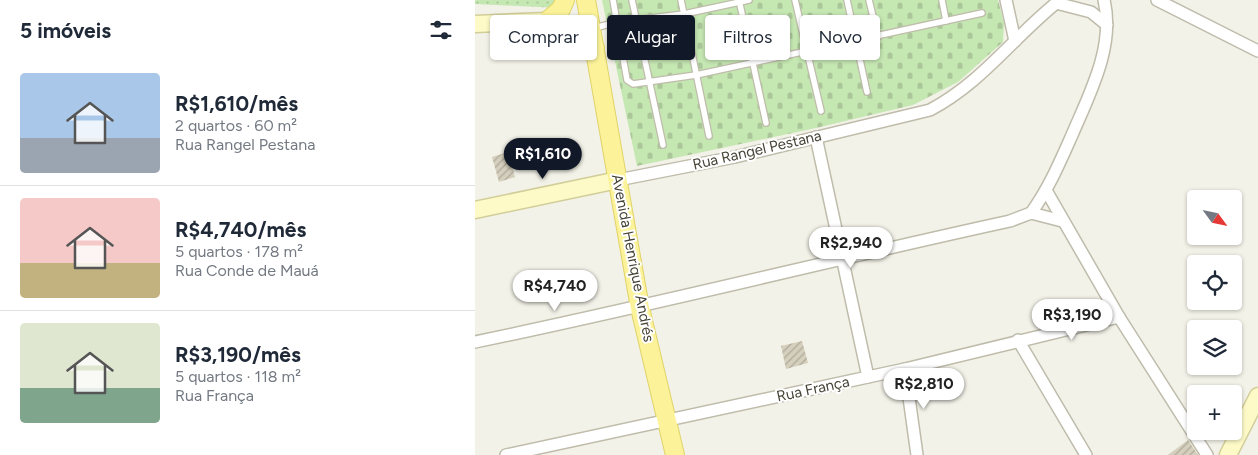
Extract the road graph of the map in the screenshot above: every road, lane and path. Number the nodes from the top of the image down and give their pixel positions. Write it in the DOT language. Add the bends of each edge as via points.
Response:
graph roads {
  1 [pos="565,0"];
  2 [pos="586,0"];
  3 [pos="613,0"];
  4 [pos="632,0"];
  5 [pos="681,0"];
  6 [pos="749,0"];
  7 [pos="795,0"];
  8 [pos="847,0"];
  9 [pos="869,0"];
  10 [pos="942,0"];
  11 [pos="1006,0"];
  12 [pos="1104,0"];
  13 [pos="1157,0"];
  14 [pos="739,1"];
  15 [pos="1058,1"];
  16 [pos="982,13"];
  17 [pos="684,14"];
  18 [pos="553,15"];
  19 [pos="589,15"];
  20 [pos="616,15"];
  21 [pos="635,15"];
  22 [pos="674,15"];
  23 [pos="850,15"];
  24 [pos="872,15"];
  25 [pos="946,21"];
  26 [pos="800,22"];
  27 [pos="490,23"];
  28 [pos="475,24"];
  29 [pos="1107,25"];
  30 [pos="880,35"];
  31 [pos="1015,41"];
  32 [pos="1258,51"];
  33 [pos="800,53"];
  34 [pos="597,59"];
  35 [pos="624,60"];
  36 [pos="645,60"];
  37 [pos="809,60"];
  38 [pos="859,60"];
  39 [pos="752,62"];
  40 [pos="696,75"];
  41 [pos="650,82"];
  42 [pos="867,92"];
  43 [pos="821,111"];
  44 [pos="766,124"];
  45 [pos="709,136"];
  46 [pos="816,137"];
  47 [pos="663,145"];
  48 [pos="618,180"];
  49 [pos="1047,192"];
  50 [pos="475,210"];
  51 [pos="1031,212"];
  52 [pos="1062,221"];
  53 [pos="843,258"];
  54 [pos="640,308"];
  55 [pos="1119,317"];
  56 [pos="1018,340"];
  57 [pos="475,342"];
  58 [pos="905,369"];
  59 [pos="868,377"];
  60 [pos="1258,396"];
  61 [pos="1253,420"];
  62 [pos="667,421"];
  63 [pos="547,451"];
  64 [pos="506,455"];
  65 [pos="675,455"];
  66 [pos="917,455"];
  67 [pos="1086,455"];
  68 [pos="1207,455"];
  69 [pos="1228,455"];
  1 -- 18 [label="main road"];
  2 -- 19 [label="main road, Avenida Henrique Andrés"];
  3 -- 20 [label="lane"];
  4 -- 21 [label="lane"];
  5 -- 17 [label="lane"];
  6 -- 14 [label="lane"];
  7 -- 26 [label="lane"];
  8 -- 23 [label="lane"];
  9 -- 24 [label="lane"];
  10 -- 25 [label="lane"];
  11 -- 31 [label="street"];
  12 -- 29 [label="street"];
  13 -- 32 [label="street"];
  14 -- 17 [label="lane"];
  14 -- 39 [label="lane"];
  15 -- 29 [label="street" via="1091,12"];
  15 -- 31 [label="street, Rua Rangel Pestana"];
  16 -- 25 [label="lane"];
  17 -- 22 [label="lane"];
  17 -- 40 [label="lane"];
  25 -- 30 [label="lane"];
  27 -- 28 [label="main road"];
  29 -- 49 [label="street" via="1103,54 1092,91"];
  31 -- 46 [label="street, Rua Rangel Pestana" via="970,85 930,110"];
  33 -- 39 [label="lane"];
  34 -- 48 [label="main road, Avenida Henrique Andrés"];
  35 -- 41 [label="lane" via="627,80 633,84"];
  36 -- 41 [label="lane"];
  37 -- 43 [label="lane"];
  38 -- 42 [label="lane"];
  39 -- 40 [label="lane"];
  39 -- 44 [label="lane"];
  40 -- 41 [label="lane"];
  40 -- 45 [label="lane"];
  41 -- 47 [label="lane"];
  46 -- 48 [label="street, Rua Rangel Pestana"];
  46 -- 53 [label="street"];
  48 -- 50 [label="main road, Rua Rangel Pestana"];
  48 -- 54 [label="main road, Avenida Henrique Andrés"];
  49 -- 51 [label="street"];
  49 -- 52 [label="street"];
  51 -- 52 [label="street"];
  51 -- 53 [label="street" via="1010,222"];
  52 -- 55 [label="street"];
  53 -- 54 [label="street"];
  53 -- 59 [label="street"];
  54 -- 57 [label="street"];
  54 -- 62 [label="main road, Avenida Henrique Andrés"];
  55 -- 56 [label="street, Rua França"];
  55 -- 68 [label="street"];
  56 -- 58 [label="street, Rua França"];
  56 -- 67 [label="street"];
  58 -- 59 [label="street, Rua França"];
  58 -- 66 [label="street"];
  59 -- 62 [label="street, Rua França"];
  60 -- 61 [label="main road"];
  61 -- 69 [label="main road"];
  62 -- 63 [label="street, Rua França"];
  62 -- 65 [label="main road, Avenida Henrique Andrés"];
  63 -- 64 [label="street, Rua França"];
}
